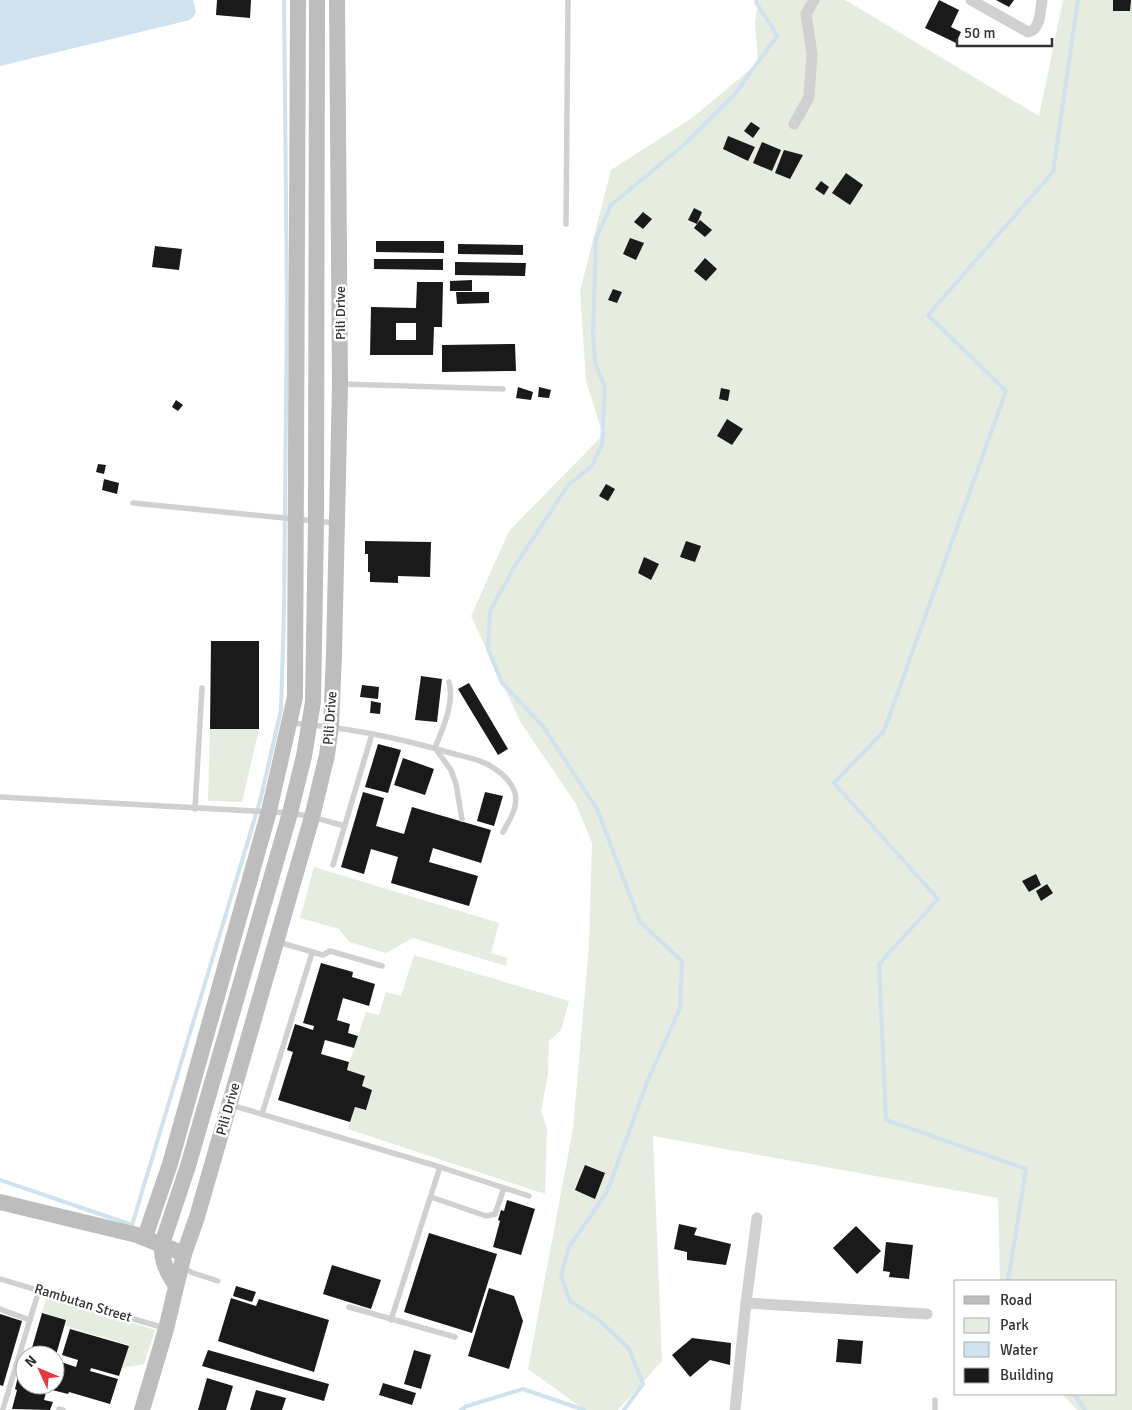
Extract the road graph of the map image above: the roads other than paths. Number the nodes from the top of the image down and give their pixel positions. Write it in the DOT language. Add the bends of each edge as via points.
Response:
graph roads {
  1 [pos="298,0"];
  2 [pos="318,0"];
  3 [pos="337,0"];
  4 [pos="568,0"];
  5 [pos="814,0"];
  6 [pos="971,0"];
  7 [pos="1042,0"];
  8 [pos="794,124"];
  9 [pos="566,224"];
  10 [pos="340,384"];
  11 [pos="503,389"];
  12 [pos="133,503"];
  13 [pos="292,520"];
  14 [pos="316,522"];
  15 [pos="337,523"];
  16 [pos="295,614"];
  17 [pos="315,615"];
  18 [pos="449,682"];
  19 [pos="202,688"];
  20 [pos="290,723"];
  21 [pos="310,725"];
  22 [pos="331,726"];
  23 [pos="372,734"];
  24 [pos="435,748"];
  25 [pos="0,797"];
  26 [pos="195,809"];
  27 [pos="268,811"];
  28 [pos="290,813"];
  29 [pos="312,816"];
  30 [pos="462,819"];
  31 [pos="345,826"];
  32 [pos="503,832"];
  33 [pos="333,865"];
  34 [pos="277,942"];
  35 [pos="312,953"];
  36 [pos="382,966"];
  37 [pos="229,1105"];
  38 [pos="262,1114"];
  39 [pos="440,1167"];
  40 [pos="504,1188"];
  41 [pos="529,1196"];
  42 [pos="431,1198"];
  43 [pos="0,1202"];
  44 [pos="757,1218"];
  45 [pos="154,1241"];
  46 [pos="183,1261"];
  47 [pos="0,1279"];
  48 [pos="218,1281"];
  49 [pos="176,1286"];
  50 [pos="39,1290"];
  51 [pos="746,1304"];
  52 [pos="349,1308"];
  53 [pos="0,1309"];
  54 [pos="927,1314"];
  55 [pos="30,1320"];
  56 [pos="391,1320"];
  57 [pos="166,1329"];
  58 [pos="455,1337"];
  59 [pos="935,1400"];
  60 [pos="3,1409"];
  61 [pos="142,1410"];
  62 [pos="735,1410"];
  63 [pos="935,1410"];
  1 -- 13 [label="street"];
  2 -- 14 [label="street"];
  3 -- 10 [label="street, Pili Drive"];
  4 -- 9 [label="lane"];
  5 -- 8 [label="street" via="806,14 812,54 809,97"];
  6 -- 7 [label="street" via="1028,32 1038,26"];
  10 -- 11 [label="lane"];
  10 -- 15 [label="street, Pili Drive"];
  12 -- 13 [label="lane"];
  13 -- 14 [label="lane"];
  13 -- 16 [label="street"];
  14 -- 15 [label="lane"];
  14 -- 17 [label="street"];
  15 -- 22 [label="street, Pili Drive"];
  16 -- 17 [label="lane"];
  16 -- 20 [label="street" via="295,697"];
  17 -- 21 [label="street"];
  18 -- 24 [label="lane" via="447,717"];
  19 -- 26 [label="lane"];
  20 -- 21 [label="lane"];
  20 -- 27 [label="street"];
  21 -- 22 [label="lane"];
  21 -- 28 [label="street"];
  22 -- 23 [label="lane"];
  22 -- 29 [label="street, Pili Drive"];
  23 -- 24 [label="lane"];
  23 -- 31 [label="lane"];
  24 -- 30 [label="lane" via="451,770"];
  24 -- 32 [label="lane" via="485,763 510,782 516,805"];
  25 -- 26 [label="lane"];
  26 -- 27 [label="lane"];
  27 -- 28 [label="lane"];
  27 -- 45 [label="street" via="170,1164"];
  28 -- 29 [label="lane"];
  28 -- 45 [label="street" via="188,1166"];
  29 -- 31 [label="lane"];
  29 -- 34 [label="street, Pili Drive"];
  31 -- 33 [label="lane"];
  34 -- 35 [label="lane"];
  34 -- 37 [label="street, Pili Drive"];
  35 -- 36 [label="lane" via="323,955 330,950"];
  35 -- 38 [label="lane"];
  37 -- 38 [label="lane"];
  37 -- 46 [label="street, Pili Drive"];
  38 -- 39 [label="lane"];
  39 -- 40 [label="lane"];
  39 -- 42 [label="lane"];
  40 -- 41 [label="lane"];
  40 -- 42 [label="lane" via="495,1214 486,1216"];
  42 -- 56 [label="lane"];
  43 -- 45 [label="street"];
  44 -- 51 [label="street"];
  45 -- 46 [label="street"];
  45 -- 49 [label="street"];
  46 -- 48 [label="lane" via="193,1274"];
  46 -- 49 [label="street, Pili Drive"];
  47 -- 50 [label="lane, Rambutan Street"];
  49 -- 57 [label="street, Pili Drive"];
  50 -- 55 [label="lane"];
  50 -- 57 [label="lane, Rambutan Street"];
  51 -- 54 [label="street"];
  51 -- 62 [label="street"];
  52 -- 56 [label="lane"];
  53 -- 55 [label="lane"];
  55 -- 60 [label="lane"];
  56 -- 58 [label="lane"];
  57 -- 61 [label="street, Pili Drive"];
  59 -- 63 [label="lane"];
}
